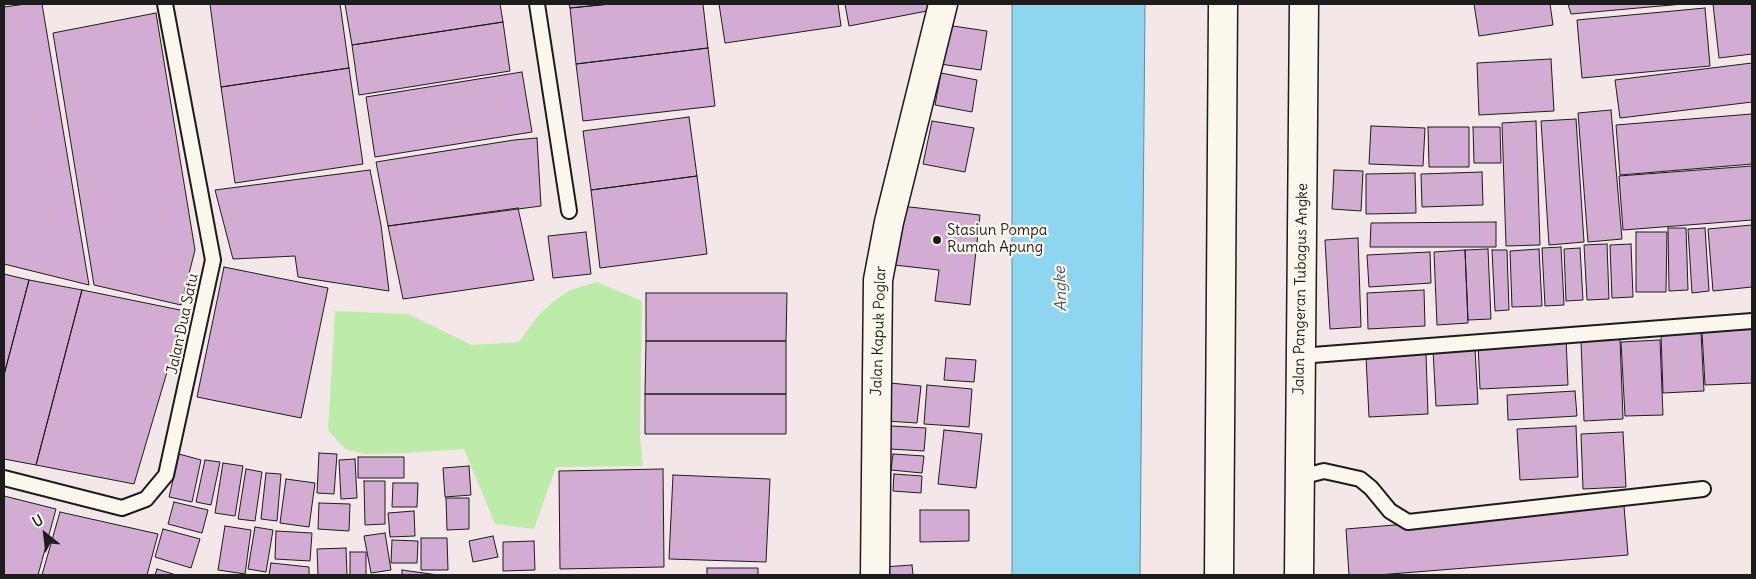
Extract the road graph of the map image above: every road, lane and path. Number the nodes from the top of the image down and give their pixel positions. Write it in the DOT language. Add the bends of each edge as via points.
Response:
graph roads {
  1 [pos="165,4"];
  2 [pos="536,4"];
  3 [pos="943,4"];
  4 [pos="1223,4"];
  5 [pos="1304,4"];
  6 [pos="569,211"];
  7 [pos="1752,321"];
  8 [pos="1300,356"];
  9 [pos="1300,477"];
  10 [pos="4,478"];
  11 [pos="1703,489"];
  12 [pos="875,575"];
  13 [pos="1219,575"];
  14 [pos="1299,575"];
  1 -- 10 [label="lane, Jalan Dua Satu" via="213,260 166,476 146,499 122,508"];
  2 -- 6 [label="lane"];
  3 -- 12 [label="main road, Jalan Kapuk Poglar" via="889,222 878,280"];
  4 -- 13 [label="main road"];
  5 -- 8 [label="main road, Jalan Pangeran Tubagus Angke"];
  7 -- 8 [label="lane"];
  8 -- 9 [label="main road, Jalan Pangeran Tubagus Angke"];
  9 -- 11 [label="lane" via="1324,470 1360,479 1390,512 1408,522"];
  9 -- 14 [label="main road, Jalan Pangeran Tubagus Angke"];
}
